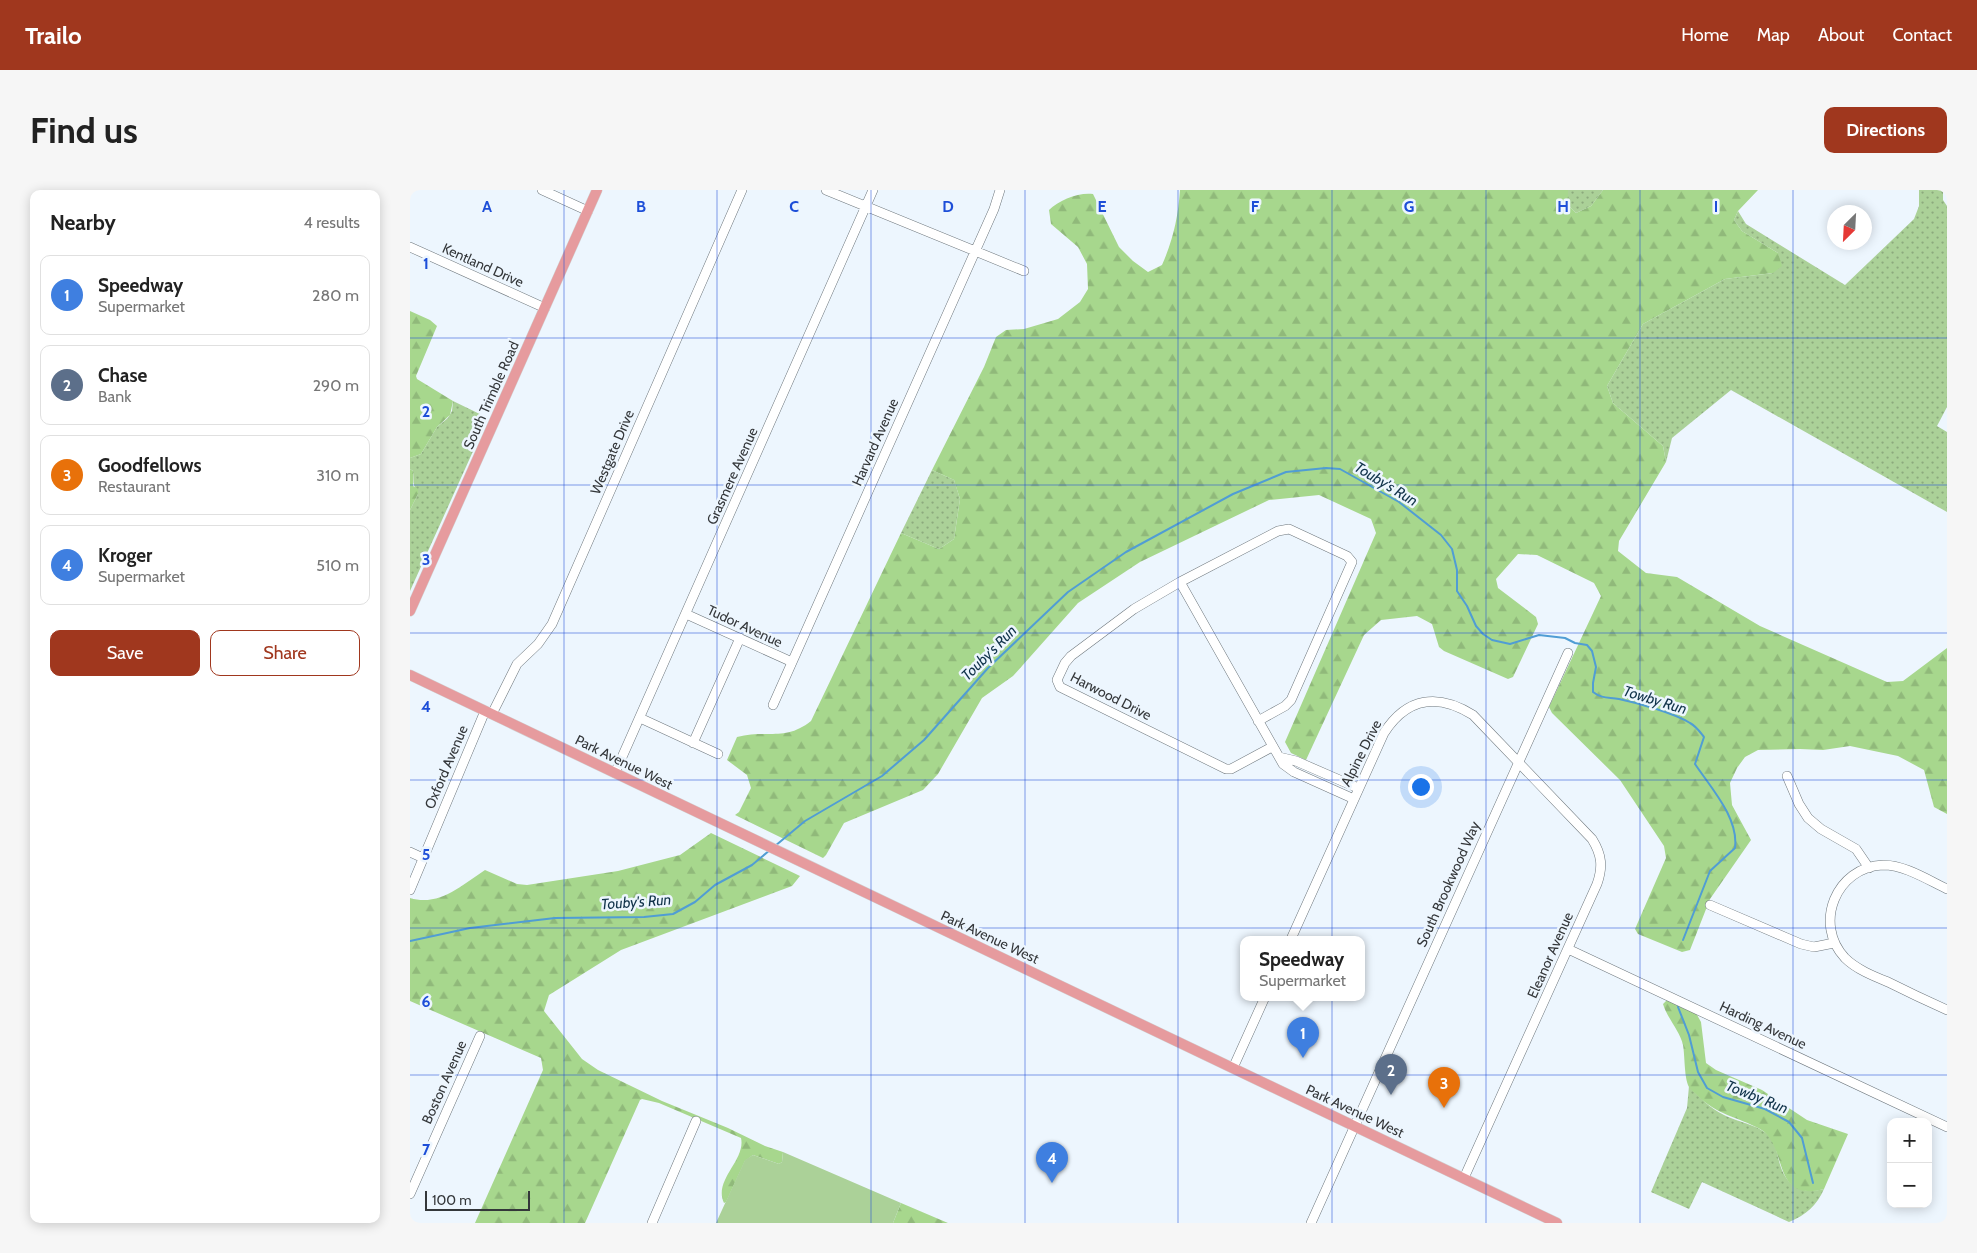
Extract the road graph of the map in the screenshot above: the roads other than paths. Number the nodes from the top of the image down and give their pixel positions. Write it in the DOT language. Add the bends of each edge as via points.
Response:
graph roads {
  1 [pos="542,190"];
  2 [pos="597,190"];
  3 [pos="742,190"];
  4 [pos="826,190"];
  5 [pos="873,190"];
  6 [pos="1000,190"];
  7 [pos="866,206"];
  8 [pos="588,211"];
  9 [pos="410,247"];
  10 [pos="975,251"];
  11 [pos="1024,271"];
  12 [pos="545,308"];
  13 [pos="1180,582"];
  14 [pos="410,611"];
  15 [pos="686,614"];
  16 [pos="740,638"];
  17 [pos="1568,653"];
  18 [pos="792,662"];
  19 [pos="410,675"];
  20 [pos="772,705"];
  21 [pos="489,713"];
  22 [pos="640,718"];
  23 [pos="1258,721"];
  24 [pos="693,743"];
  25 [pos="1272,747"];
  26 [pos="718,754"];
  27 [pos="1279,757"];
  28 [pos="1519,761"];
  29 [pos="615,773"];
  30 [pos="1787,776"];
  31 [pos="1358,788"];
  32 [pos="1354,799"];
  33 [pos="410,852"];
  34 [pos="423,858"];
  35 [pos="1869,868"];
  36 [pos="1947,889"];
  37 [pos="410,890"];
  38 [pos="1710,905"];
  39 [pos="1292,936"];
  40 [pos="1834,943"];
  41 [pos="1568,949"];
  42 [pos="1264,1001"];
  43 [pos="1947,1010"];
  44 [pos="480,1036"];
  45 [pos="1233,1068"];
  46 [pos="696,1121"];
  47 [pos="1354,1126"];
  48 [pos="1947,1127"];
  49 [pos="1464,1178"];
  50 [pos="410,1194"];
  51 [pos="652,1223"];
  52 [pos="1311,1223"];
  53 [pos="1557,1223"];
  1 -- 8 [label="street"];
  2 -- 8 [label="main road, South Trimble Road"];
  3 -- 21 [label="street, Westgate Drive" via="552,624 538,644 517,664"];
  4 -- 7 [label="street"];
  5 -- 7 [label="street, Grasmere Avenue"];
  6 -- 10 [label="street, Harvard Avenue"];
  7 -- 10 [label="street"];
  7 -- 15 [label="street, Grasmere Avenue"];
  8 -- 12 [label="main road, South Trimble Road"];
  9 -- 12 [label="street, Kentland Drive"];
  10 -- 11 [label="street"];
  10 -- 18 [label="street, Harvard Avenue"];
  12 -- 14 [label="main road, South Trimble Road"];
  13 -- 23 [label="street"];
  13 -- 23 [label="street, Harwood Drive" via="1284,529 1351,559 1351,566 1291,700"];
  13 -- 25 [label="street, Harwood Drive" via="1124,616 1071,656 1065,662 1057,683 1226,769 1232,769"];
  15 -- 16 [label="street, Tudor Avenue"];
  15 -- 22 [label="street, Grasmere Avenue"];
  16 -- 18 [label="street, Tudor Avenue"];
  16 -- 24 [label="street"];
  17 -- 28 [label="street, South Brookwood Way"];
  18 -- 20 [label="street, Harvard Avenue"];
  19 -- 21 [label="main road, Park Avenue West"];
  21 -- 29 [label="main road, Park Avenue West"];
  21 -- 34 [label="street, Oxford Avenue"];
  22 -- 24 [label="street"];
  22 -- 29 [label="street, Grasmere Avenue"];
  23 -- 25 [label="street"];
  24 -- 26 [label="street"];
  25 -- 27 [label="street"];
  27 -- 31 [label="street"];
  27 -- 32 [label="street" via="1282,764 1294,772"];
  28 -- 31 [label="street, Alpine Drive" via="1474,714 1449,703 1425,702 1400,713 1388,726"];
  28 -- 41 [label="street, Eleanor Avenue" via="1584,829 1600,853 1602,869 1599,878"];
  28 -- 47 [label="street, South Brookwood Way"];
  29 -- 45 [label="main road, Park Avenue West"];
  30 -- 35 [label="street" via="1808,818 1856,849"];
  31 -- 32 [label="street, Alpine Drive"];
  32 -- 39 [label="street, Alpine Drive"];
  33 -- 34 [label="street"];
  34 -- 37 [label="street, Oxford Avenue"];
  35 -- 36 [label="street" via="1895,866"];
  35 -- 40 [label="street" via="1848,878 1833,900 1830,925"];
  38 -- 40 [label="street" via="1801,944"];
  40 -- 43 [label="street" via="1846,960 1855,966"];
  41 -- 48 [label="street, Harding Avenue"];
  41 -- 49 [label="street, Eleanor Avenue"];
  42 -- 45 [label="street"];
  44 -- 50 [label="street, Boston Avenue"];
  45 -- 47 [label="main road, Park Avenue West"];
  46 -- 51 [label="street"];
  47 -- 49 [label="main road, Park Avenue West"];
  47 -- 52 [label="street, South Brookwood Way"];
  49 -- 53 [label="main road, Park Avenue West"];
}
